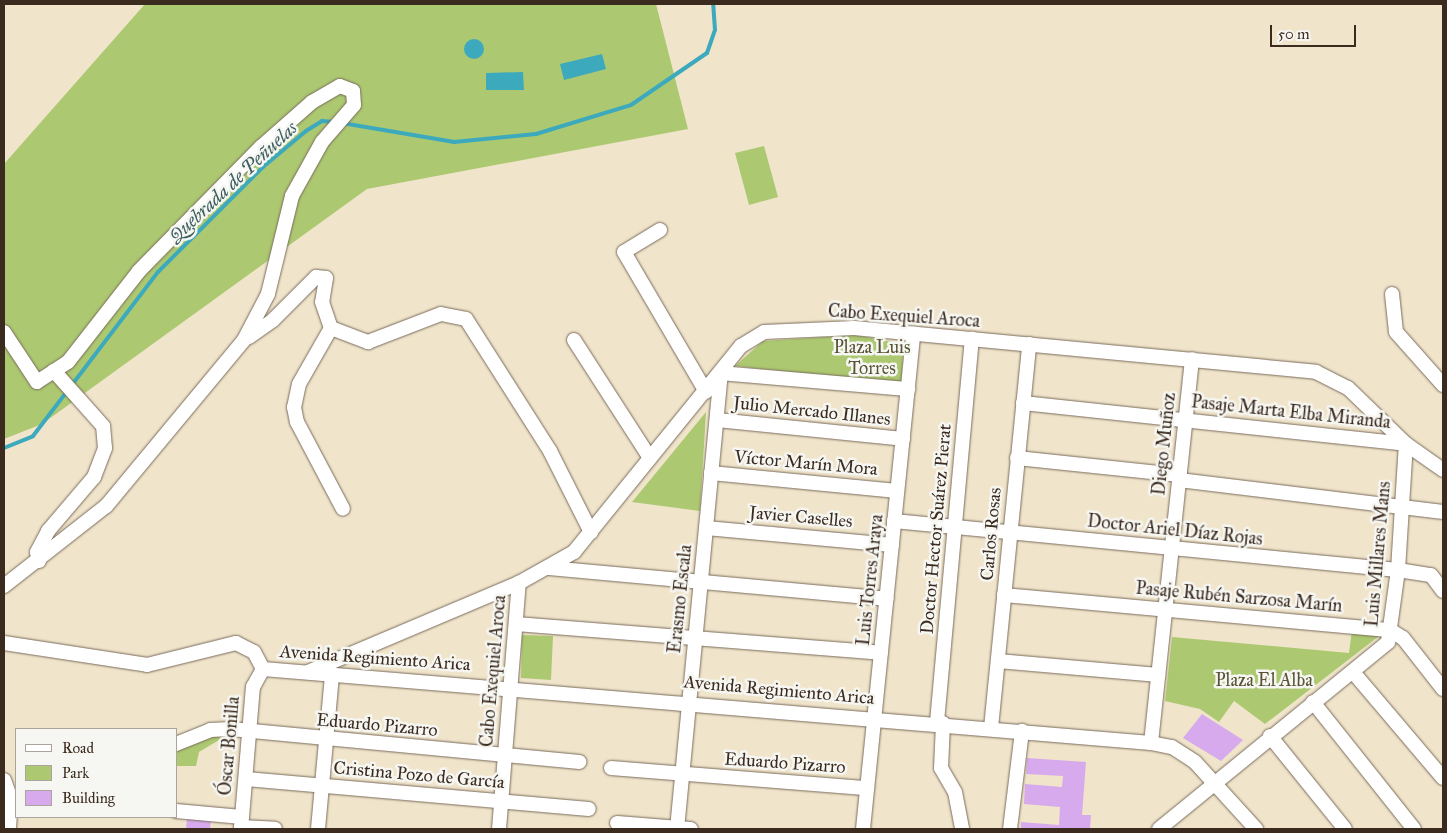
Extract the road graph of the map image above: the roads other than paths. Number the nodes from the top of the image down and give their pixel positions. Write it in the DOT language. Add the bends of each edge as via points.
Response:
graph roads {
  1 [pos="660,230"];
  2 [pos="1392,294"];
  3 [pos="331,328"];
  4 [pos="4,332"];
  5 [pos="914,334"];
  6 [pos="972,339"];
  7 [pos="244,340"];
  8 [pos="574,340"];
  9 [pos="1028,344"];
  10 [pos="1192,359"];
  11 [pos="54,371"];
  12 [pos="721,373"];
  13 [pos="1443,386"];
  14 [pos="908,389"];
  15 [pos="706,392"];
  16 [pos="1023,403"];
  17 [pos="1186,419"];
  18 [pos="717,420"];
  19 [pos="903,439"];
  20 [pos="1406,444"];
  21 [pos="650,458"];
  22 [pos="1017,458"];
  23 [pos="1443,470"];
  24 [pos="712,473"];
  25 [pos="1179,477"];
  26 [pos="898,491"];
  27 [pos="1402,505"];
  28 [pos="343,509"];
  29 [pos="1443,512"];
  30 [pos="894,521"];
  31 [pos="955,527"];
  32 [pos="706,528"];
  33 [pos="591,532"];
  34 [pos="1010,533"];
  35 [pos="892,545"];
  36 [pos="1172,548"];
  37 [pos="40,561"];
  38 [pos="549,568"];
  39 [pos="1398,570"];
  40 [pos="701,582"];
  41 [pos="519,584"];
  42 [pos="4,586"];
  43 [pos="1443,591"];
  44 [pos="1004,595"];
  45 [pos="887,599"];
  46 [pos="1165,608"];
  47 [pos="516,624"];
  48 [pos="1390,630"];
  49 [pos="695,638"];
  50 [pos="4,643"];
  51 [pos="881,653"];
  52 [pos="998,661"];
  53 [pos="264,668"];
  54 [pos="308,672"];
  55 [pos="1353,672"];
  56 [pos="332,674"];
  57 [pos="1158,675"];
  58 [pos="510,688"];
  59 [pos="1443,689"];
  60 [pos="689,702"];
  61 [pos="1313,702"];
  62 [pos="875,717"];
  63 [pos="940,723"];
  64 [pos="991,728"];
  65 [pos="1022,731"];
  66 [pos="250,733"];
  67 [pos="1270,736"];
  68 [pos="326,740"];
  69 [pos="178,743"];
  70 [pos="1151,743"];
  71 [pos="505,756"];
  72 [pos="578,762"];
  73 [pos="610,768"];
  74 [pos="682,774"];
  75 [pos="1443,778"];
  76 [pos="246,779"];
  77 [pos="4,780"];
  78 [pos="1217,781"];
  79 [pos="322,786"];
  80 [pos="867,788"];
  81 [pos="14,799"];
  82 [pos="501,802"];
  83 [pos="589,809"];
  84 [pos="178,811"];
  85 [pos="617,823"];
  86 [pos="242,824"];
  87 [pos="9,829"];
  88 [pos="275,829"];
  89 [pos="318,829"];
  90 [pos="499,829"];
  91 [pos="681,829"];
  92 [pos="863,829"];
  93 [pos="962,829"];
  94 [pos="1010,829"];
  95 [pos="1159,829"];
  96 [pos="1256,829"];
  97 [pos="1346,829"];
  98 [pos="1414,829"];
  1 -- 15 [label="street" via="624,252"];
  2 -- 13 [label="street" via="1396,332"];
  3 -- 7 [label="street" via="322,302 326,281 318,275 273,320"];
  3 -- 28 [label="street" via="299,384 294,407 297,422"];
  3 -- 33 [label="street" via="368,342 441,314 466,319 550,451"];
  4 -- 11 [label="street" via="37,382"];
  5 -- 6 [label="street, Cabo Exequiel Aroca"];
  5 -- 12 [label="street, Cabo Exequiel Aroca" via="854,328 764,332 746,340"];
  5 -- 14 [label="street, Luis Torres Araya"];
  6 -- 9 [label="street, Cabo Exequiel Aroca"];
  6 -- 31 [label="street, Doctor Hector Suárez Pierat"];
  7 -- 11 [label="street" via="268,294 292,196 356,98 344,86 312,102 261,146 139,271 68,362"];
  7 -- 37 [label="street" via="106,506"];
  8 -- 21 [label="street"];
  9 -- 10 [label="street, Cabo Exequiel Aroca"];
  9 -- 16 [label="street, Carlos Rosas"];
  10 -- 17 [label="street, Diego Muñoz"];
  10 -- 20 [label="street, Cabo Exequiel Aroca" via="1325,374 1348,388"];
  11 -- 37 [label="street" via="103,426 104,448 94,477 48,531 38,552"];
  12 -- 14 [label="street"];
  12 -- 15 [label="street, Cabo Exequiel Aroca"];
  12 -- 18 [label="street, Erasmo Escala"];
  14 -- 19 [label="street, Luis Torres Araya"];
  15 -- 21 [label="street, Cabo Exequiel Aroca"];
  16 -- 17 [label="street, Pasaje Marta Elba Miranda"];
  16 -- 22 [label="street, Carlos Rosas"];
  17 -- 20 [label="street, Pasaje Marta Elba Miranda"];
  17 -- 25 [label="street, Diego Muñoz"];
  18 -- 19 [label="street, Julio Mercado Illanes"];
  18 -- 24 [label="street, Erasmo Escala"];
  19 -- 26 [label="street, Luis Torres Araya"];
  20 -- 23 [label="street, Cabo Exequiel Aroca"];
  20 -- 27 [label="street, Luis Millares Mans"];
  21 -- 33 [label="street, Cabo Exequiel Aroca"];
  22 -- 25 [label="street"];
  22 -- 34 [label="street, Carlos Rosas"];
  24 -- 26 [label="street, Víctor Marín Mora"];
  24 -- 32 [label="street, Erasmo Escala"];
  25 -- 27 [label="street"];
  25 -- 36 [label="street, Diego Muñoz"];
  26 -- 30 [label="street, Luis Torres Araya"];
  27 -- 29 [label="street"];
  27 -- 39 [label="street, Luis Millares Mans"];
  30 -- 31 [label="street, Doctor Ariel Díaz Rojas"];
  30 -- 35 [label="street, Luis Torres Araya"];
  31 -- 34 [label="street, Doctor Ariel Díaz Rojas"];
  31 -- 63 [label="street, Doctor Hector Suárez Pierat"];
  32 -- 35 [label="street, Javier Caselles"];
  32 -- 40 [label="street, Erasmo Escala"];
  33 -- 38 [label="street, Cabo Exequiel Aroca" via="574,552"];
  34 -- 36 [label="street, Doctor Ariel Díaz Rojas"];
  34 -- 44 [label="street, Carlos Rosas"];
  35 -- 45 [label="street, Luis Torres Araya"];
  36 -- 39 [label="street, Doctor Ariel Díaz Rojas"];
  36 -- 46 [label="street, Diego Muñoz"];
  37 -- 42 [label="street"];
  38 -- 40 [label="street"];
  38 -- 41 [label="street, Cabo Exequiel Aroca"];
  39 -- 43 [label="street, Doctor Ariel Díaz Rojas" via="1431,575"];
  39 -- 48 [label="street, Luis Millares Mans"];
  40 -- 45 [label="street"];
  40 -- 49 [label="street, Erasmo Escala"];
  41 -- 47 [label="street, Cabo Exequiel Aroca"];
  41 -- 54 [label="street"];
  44 -- 46 [label="street, Pasaje Rubén Sarzosa Marín"];
  44 -- 52 [label="street, Carlos Rosas"];
  45 -- 51 [label="street, Luis Torres Araya"];
  46 -- 48 [label="street, Pasaje Rubén Sarzosa Marín"];
  46 -- 57 [label="street, Diego Muñoz"];
  47 -- 49 [label="street"];
  47 -- 58 [label="street, Cabo Exequiel Aroca"];
  48 -- 55 [label="street, Luis Millares Mans" via="1388,642"];
  48 -- 59 [label="street" via="1403,638"];
  49 -- 51 [label="street"];
  49 -- 60 [label="street, Erasmo Escala"];
  50 -- 53 [label="street" via="147,665 236,643 254,652"];
  51 -- 62 [label="street, Luis Torres Araya"];
  52 -- 57 [label="street"];
  52 -- 64 [label="street, Carlos Rosas"];
  53 -- 54 [label="street, Avenida Regimiento Arica"];
  53 -- 66 [label="street, Óscar Bonilla" via="253,687"];
  54 -- 56 [label="street, Avenida Regimiento Arica"];
  55 -- 61 [label="street, Luis Millares Mans"];
  55 -- 75 [label="street"];
  56 -- 58 [label="street, Avenida Regimiento Arica"];
  56 -- 68 [label="street"];
  57 -- 70 [label="street, Diego Muñoz"];
  58 -- 60 [label="street, Avenida Regimiento Arica"];
  58 -- 71 [label="street, Cabo Exequiel Aroca"];
  60 -- 62 [label="street, Avenida Regimiento Arica"];
  60 -- 74 [label="street, Erasmo Escala"];
  61 -- 67 [label="street, Luis Millares Mans"];
  61 -- 98 [label="street"];
  62 -- 63 [label="street, Avenida Regimiento Arica"];
  62 -- 80 [label="street, Luis Torres Araya"];
  63 -- 64 [label="street, Avenida Regimiento Arica"];
  63 -- 93 [label="street, Doctor Hector Suárez Pierat" via="941,768 955,792"];
  64 -- 65 [label="street, Avenida Regimiento Arica"];
  65 -- 70 [label="street, Avenida Regimiento Arica"];
  65 -- 94 [label="street"];
  66 -- 68 [label="street, Eduardo Pizarro"];
  66 -- 69 [label="street, Eduardo Pizarro" via="210,730"];
  66 -- 76 [label="street, Óscar Bonilla"];
  67 -- 78 [label="street, Luis Millares Mans"];
  67 -- 97 [label="street"];
  68 -- 71 [label="street, Eduardo Pizarro"];
  68 -- 79 [label="street"];
  70 -- 78 [label="street, Avenida Regimiento Arica" via="1172,747"];
  71 -- 72 [label="street, Eduardo Pizarro"];
  71 -- 82 [label="street, Cabo Exequiel Aroca"];
  73 -- 74 [label="street, Eduardo Pizarro"];
  74 -- 80 [label="street, Eduardo Pizarro"];
  74 -- 91 [label="street, Erasmo Escala"];
  76 -- 79 [label="street, Cristina Pozo de García"];
  76 -- 86 [label="street, Óscar Bonilla"];
  77 -- 81 [label="street"];
  78 -- 95 [label="street, Luis Millares Mans"];
  78 -- 96 [label="street, Avenida Regimiento Arica"];
  79 -- 82 [label="street, Cristina Pozo de García"];
  79 -- 89 [label="street"];
  80 -- 92 [label="street, Luis Torres Araya"];
  81 -- 87 [label="street"];
  82 -- 83 [label="street, Cristina Pozo de García"];
  82 -- 90 [label="street, Cabo Exequiel Aroca"];
  84 -- 86 [label="street"];
  85 -- 91 [label="street"];
  86 -- 88 [label="street"];
}
